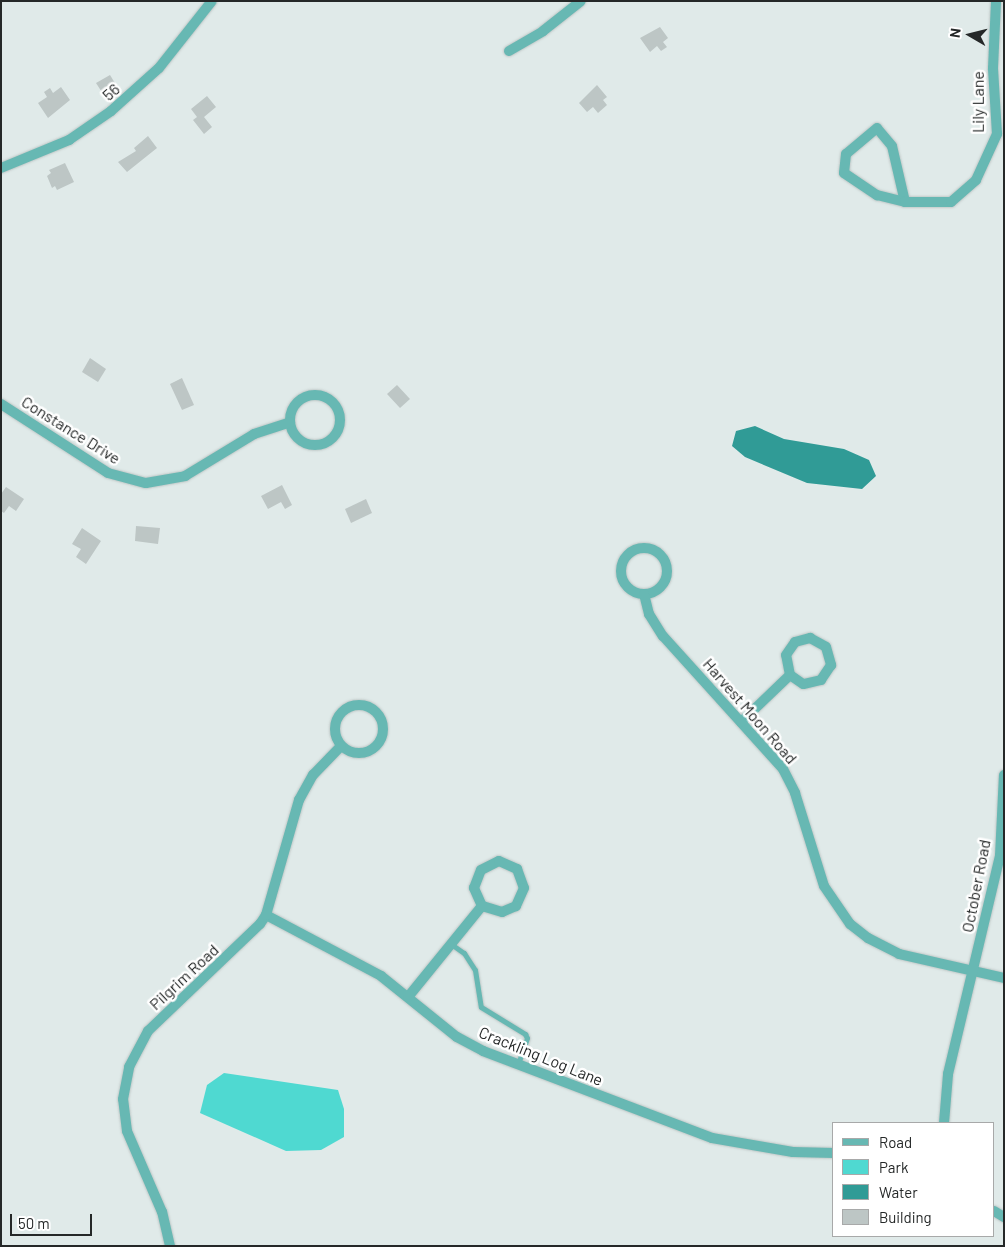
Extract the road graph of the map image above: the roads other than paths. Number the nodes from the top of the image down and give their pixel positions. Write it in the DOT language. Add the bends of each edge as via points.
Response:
graph roads {
  1 [pos="212,1"];
  2 [pos="581,1"];
  3 [pos="996,1"];
  4 [pos="509,51"];
  5 [pos="1,168"];
  6 [pos="905,202"];
  7 [pos="1,404"];
  8 [pos="290,422"];
  9 [pos="644,594"];
  10 [pos="790,675"];
  11 [pos="741,722"];
  12 [pos="340,746"];
  13 [pos="1004,775"];
  14 [pos="482,906"];
  15 [pos="266,915"];
  16 [pos="451,944"];
  17 [pos="974,971"];
  18 [pos="1004,978"];
  19 [pos="408,997"];
  20 [pos="518,1064"];
  21 [pos="944,1122"];
  22 [pos="832,1153"];
  23 [pos="170,1246"];
  1 -- 5 [label="street, 56" via="159,68 111,111 69,140"];
  2 -- 4 [label="street" via="543,31"];
  3 -- 6 [label="street, Lily Lane" via="993,68 997,134 976,180 951,202"];
  6 -- 6 [label="street, Lily Lane" via="877,195 844,173 846,154 877,128 892,146"];
  7 -- 8 [label="street, Constance Drive" via="108,473 146,482 185,476 254,434"];
  8 -- 8 [label="street" via="300,441 316,446 334,436 340,416 328,398 312,395 294,407"];
  9 -- 9 [label="street" via="660,586 666,570 658,553 645,548 626,556 621,570 626,585"];
  9 -- 11 [label="street, Harvest Moon Road" via="650,614 663,636"];
  10 -- 10 [label="street" via="803,684 821,680 831,664 826,647 810,638 795,642 786,655"];
  10 -- 11 [label="street"];
  11 -- 17 [label="street, Harvest Moon Road" via="774,757 790,781 824,886 846,919 888,950"];
  12 -- 12 [label="street" via="354,753 373,749 383,732 377,713 364,705 344,710 334,727"];
  12 -- 15 [label="street, Pilgrim Road" via="313,775 299,800"];
  13 -- 17 [label="street, October Road" via="1000,856"];
  14 -- 14 [label="street" via="474,893 478,874 494,862 513,866 524,883 519,902 502,912"];
  14 -- 16 [label="street"];
  15 -- 19 [label="street, Crackling Log Lane" via="381,976"];
  15 -- 23 [label="street, Pilgrim Road" via="253,932 148,1031 129,1067 123,1091 125,1123 162,1212"];
  16 -- 19 [label="street"];
  16 -- 20 [label="lane" via="464,953 475,970 481,1007 525,1034 527,1038"];
  17 -- 18 [label="street, Harvest Moon Road"];
  17 -- 21 [label="street, October Road" via="948,1074"];
  19 -- 20 [label="street, Crackling Log Lane" via="457,1036"];
  20 -- 22 [label="street, Crackling Log Lane" via="712,1138 793,1152"];
}
